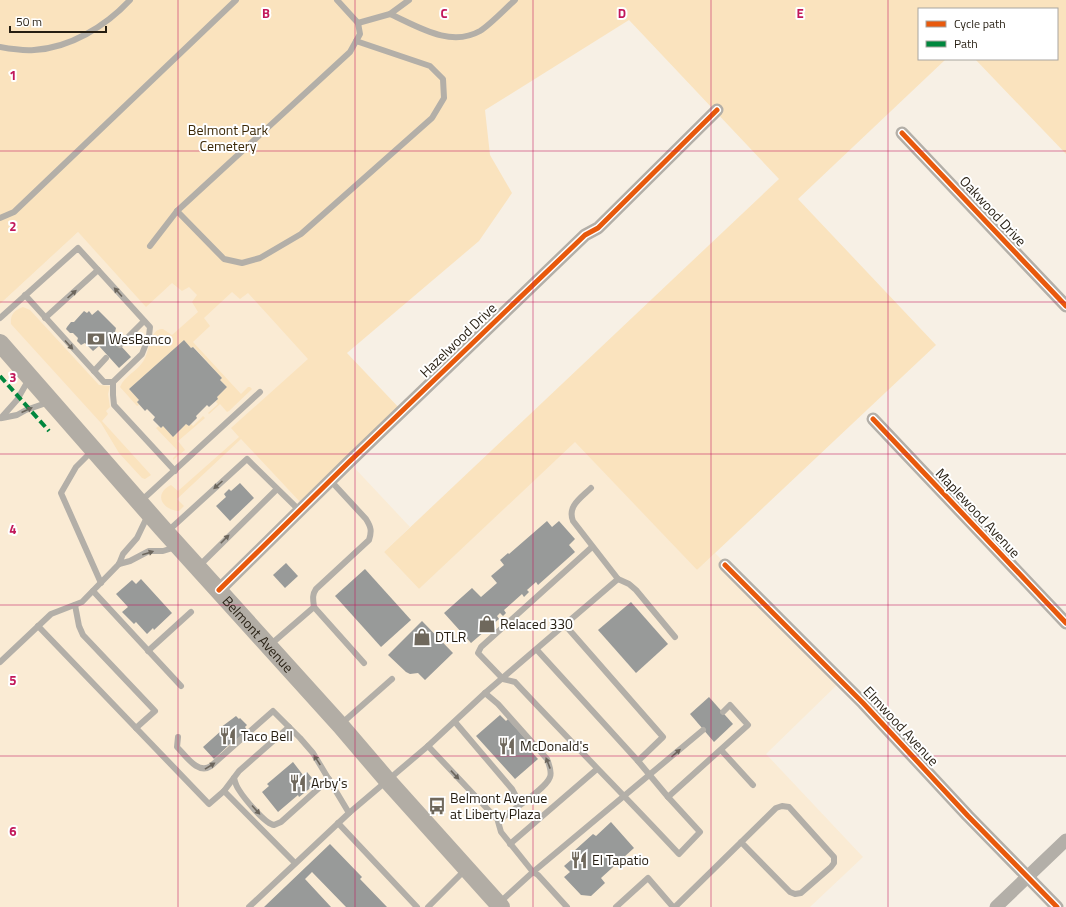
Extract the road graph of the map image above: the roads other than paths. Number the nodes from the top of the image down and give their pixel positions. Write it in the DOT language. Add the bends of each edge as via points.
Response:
graph roads {
  1 [pos="130,0"];
  2 [pos="236,0"];
  3 [pos="336,0"];
  4 [pos="409,0"];
  5 [pos="515,0"];
  6 [pos="390,14"];
  7 [pos="358,23"];
  8 [pos="356,42"];
  9 [pos="0,47"];
  10 [pos="717,110"];
  11 [pos="902,133"];
  12 [pos="177,211"];
  13 [pos="0,218"];
  14 [pos="150,246"];
  15 [pos="98,270"];
  16 [pos="25,296"];
  17 [pos="1066,306"];
  18 [pos="0,318"];
  19 [pos="45,318"];
  20 [pos="144,321"];
  21 [pos="0,343"];
  22 [pos="120,345"];
  23 [pos="106,358"];
  24 [pos="94,371"];
  25 [pos="30,377"];
  26 [pos="113,382"];
  27 [pos="260,392"];
  28 [pos="52,402"];
  29 [pos="1,418"];
  30 [pos="873,419"];
  31 [pos="94,450"];
  32 [pos="174,470"];
  33 [pos="330,480"];
  34 [pos="591,488"];
  35 [pos="277,489"];
  36 [pos="145,507"];
  37 [pos="300,511"];
  38 [pos="167,532"];
  39 [pos="179,546"];
  40 [pos="592,547"];
  41 [pos="119,564"];
  42 [pos="725,565"];
  43 [pos="198,567"];
  44 [pos="618,579"];
  45 [pos="101,583"];
  46 [pos="219,590"];
  47 [pos="93,591"];
  48 [pos="75,605"];
  49 [pos="314,607"];
  50 [pos="191,612"];
  51 [pos="1066,623"];
  52 [pos="565,625"];
  53 [pos="38,626"];
  54 [pos="675,637"];
  55 [pos="269,646"];
  56 [pos="537,650"];
  57 [pos="148,651"];
  58 [pos="0,662"];
  59 [pos="364,663"];
  60 [pos="392,679"];
  61 [pos="503,679"];
  62 [pos="181,686"];
  63 [pos="485,693"];
  64 [pos="723,712"];
  65 [pos="455,722"];
  66 [pos="340,725"];
  67 [pos="289,727"];
  68 [pos="136,728"];
  69 [pos="703,730"];
  70 [pos="178,737"];
  71 [pos="428,746"];
  72 [pos="721,750"];
  73 [pos="638,761"];
  74 [pos="597,769"];
  75 [pos="650,775"];
  76 [pos="234,778"];
  77 [pos="329,779"];
  78 [pos="387,780"];
  79 [pos="753,785"];
  80 [pos="224,791"];
  81 [pos="625,795"];
  82 [pos="668,797"];
  83 [pos="520,804"];
  84 [pos="349,813"];
  85 [pos="497,818"];
  86 [pos="338,823"];
  87 [pos="1066,840"];
  88 [pos="741,842"];
  89 [pos="510,844"];
  90 [pos="295,863"];
  91 [pos="467,869"];
  92 [pos="533,872"];
  93 [pos="1027,877"];
  94 [pos="499,905"];
  95 [pos="249,907"];
  96 [pos="417,907"];
  97 [pos="428,907"];
  98 [pos="567,907"];
  99 [pos="616,907"];
  100 [pos="674,907"];
  101 [pos="996,907"];
  102 [pos="1057,907"];
  1 -- 9 [label="lane" via="108,20 52,48 14,50"];
  2 -- 13 [label="lane" via="14,212"];
  3 -- 7 [label="lane"];
  4 -- 6 [label="lane"];
  5 -- 6 [label="lane" via="480,31 463,37 436,35"];
  6 -- 7 [label="lane"];
  7 -- 8 [label="lane" via="360,34"];
  8 -- 12 [label="lane" via="350,52"];
  8 -- 12 [label="lane" via="430,66 443,79 444,98 432,118 300,234 260,258 242,263 224,259"];
  10 -- 33 [label="street, Hazelwood Drive" via="598,228 584,235"];
  11 -- 17 [label="street, Oakwood Drive"];
  12 -- 14 [label="lane"];
  15 -- 16 [label="lane" via="78,248"];
  19 -- 15 [label="lane, one-way"];
  20 -- 15 [label="lane, one-way"];
  16 -- 18 [label="lane"];
  16 -- 19 [label="lane"];
  19 -- 24 [label="lane, one-way"];
  20 -- 22 [label="lane"];
  20 -- 26 [label="lane" via="150,327 142,354"];
  21 -- 25 [label="main road, Belmont Avenue"];
  23 -- 24 [label="lane"];
  24 -- 26 [label="lane" via="104,382"];
  25 -- 28 [label="main road, Belmont Avenue"];
  25 -- 29 [label="lane" via="17,400"];
  26 -- 32 [label="lane" via="114,405"];
  27 -- 32 [label="lane"];
  29 -- 28 [label="lane, one-way"];
  28 -- 31 [label="main road, Belmont Avenue"];
  30 -- 51 [label="street, Maplewood Avenue"];
  31 -- 36 [label="main road, Belmont Avenue"];
  31 -- 45 [label="lane" via="76,467 61,493"];
  32 -- 36 [label="lane"];
  33 -- 37 [label="street, Hazelwood Drive"];
  33 -- 49 [label="lane" via="366,519 372,533 369,540 316,589 313,593"];
  34 -- 40 [label="lane" via="571,508 570,515"];
  35 -- 37 [label="lane"];
  35 -- 38 [label="lane, one-way" via="247,459"];
  43 -- 35 [label="lane, one-way"];
  36 -- 38 [label="main road, Belmont Avenue"];
  36 -- 41 [label="lane" via="137,538 123,554"];
  37 -- 46 [label="street, Hazelwood Drive"];
  38 -- 39 [label="main road, Belmont Avenue"];
  41 -- 39 [label="lane, one-way" via="130,562 149,551 163,551"];
  39 -- 43 [label="main road, Belmont Avenue"];
  40 -- 44 [label="lane"];
  40 -- 61 [label="lane" via="481,647 478,653"];
  41 -- 45 [label="lane"];
  42 -- 93 [label="street, Elmwood Avenue" via="863,702"];
  43 -- 46 [label="main road, Belmont Avenue"];
  44 -- 52 [label="lane"];
  44 -- 54 [label="lane" via="636,590"];
  45 -- 47 [label="lane"];
  46 -- 55 [label="main road, Belmont Avenue"];
  47 -- 48 [label="lane"];
  47 -- 57 [label="lane"];
  48 -- 53 [label="lane" via="52,614"];
  48 -- 68 [label="lane" via="83,635 155,711"];
  49 -- 55 [label="lane"];
  49 -- 59 [label="lane"];
  50 -- 57 [label="lane"];
  52 -- 56 [label="lane"];
  52 -- 73 [label="lane" via="663,737"];
  53 -- 58 [label="lane"];
  53 -- 68 [label="lane"];
  55 -- 66 [label="main road, Belmont Avenue"];
  56 -- 61 [label="lane"];
  56 -- 73 [label="lane"];
  57 -- 62 [label="lane"];
  60 -- 66 [label="lane"];
  61 -- 63 [label="lane"];
  61 -- 74 [label="lane" via="515,682"];
  63 -- 65 [label="lane"];
  83 -- 63 [label="lane, one-way" via="542,788 550,777 550,768 547,759"];
  64 -- 72 [label="lane" via="730,705 748,725"];
  65 -- 71 [label="lane"];
  65 -- 83 [label="lane" via="512,789"];
  66 -- 78 [label="main road, Belmont Avenue"];
  70 -- 67 [label="lane, one-way" via="177,747 198,768 206,769 273,711"];
  67 -- 76 [label="lane"];
  77 -- 67 [label="lane, one-way" via="313,753"];
  68 -- 80 [label="lane" via="208,804"];
  75 -- 69 [label="lane, one-way"];
  71 -- 78 [label="lane"];
  71 -- 85 [label="lane, one-way"];
  72 -- 79 [label="lane"];
  72 -- 82 [label="lane"];
  73 -- 75 [label="lane"];
  74 -- 81 [label="lane"];
  74 -- 89 [label="lane"];
  75 -- 81 [label="lane"];
  75 -- 82 [label="lane"];
  76 -- 77 [label="lane, one-way" via="243,795 267,822 274,825 281,822"];
  76 -- 80 [label="lane"];
  77 -- 84 [label="lane"];
  78 -- 84 [label="lane"];
  78 -- 91 [label="main road, Belmont Avenue"];
  80 -- 90 [label="lane"];
  81 -- 82 [label="lane" via="679,854 700,832"];
  81 -- 92 [label="lane"];
  83 -- 85 [label="lane" via="501,819"];
  84 -- 86 [label="lane"];
  85 -- 89 [label="lane" via="501,832"];
  86 -- 90 [label="lane"];
  86 -- 96 [label="lane"];
  87 -- 93 [label="street"];
  88 -- 88 [label="lane" via="790,892 795,894 801,893 834,863 834,857 789,807 776,808"];
  88 -- 100 [label="lane"];
  89 -- 92 [label="lane"];
  90 -- 95 [label="lane"];
  91 -- 94 [label="main road, Belmont Avenue"];
  91 -- 97 [label="lane"];
  92 -- 94 [label="lane"];
  92 -- 98 [label="lane"];
  93 -- 101 [label="street"];
  93 -- 102 [label="street, Elmwood Avenue"];
  99 -- 100 [label="lane" via="648,878"];
}
